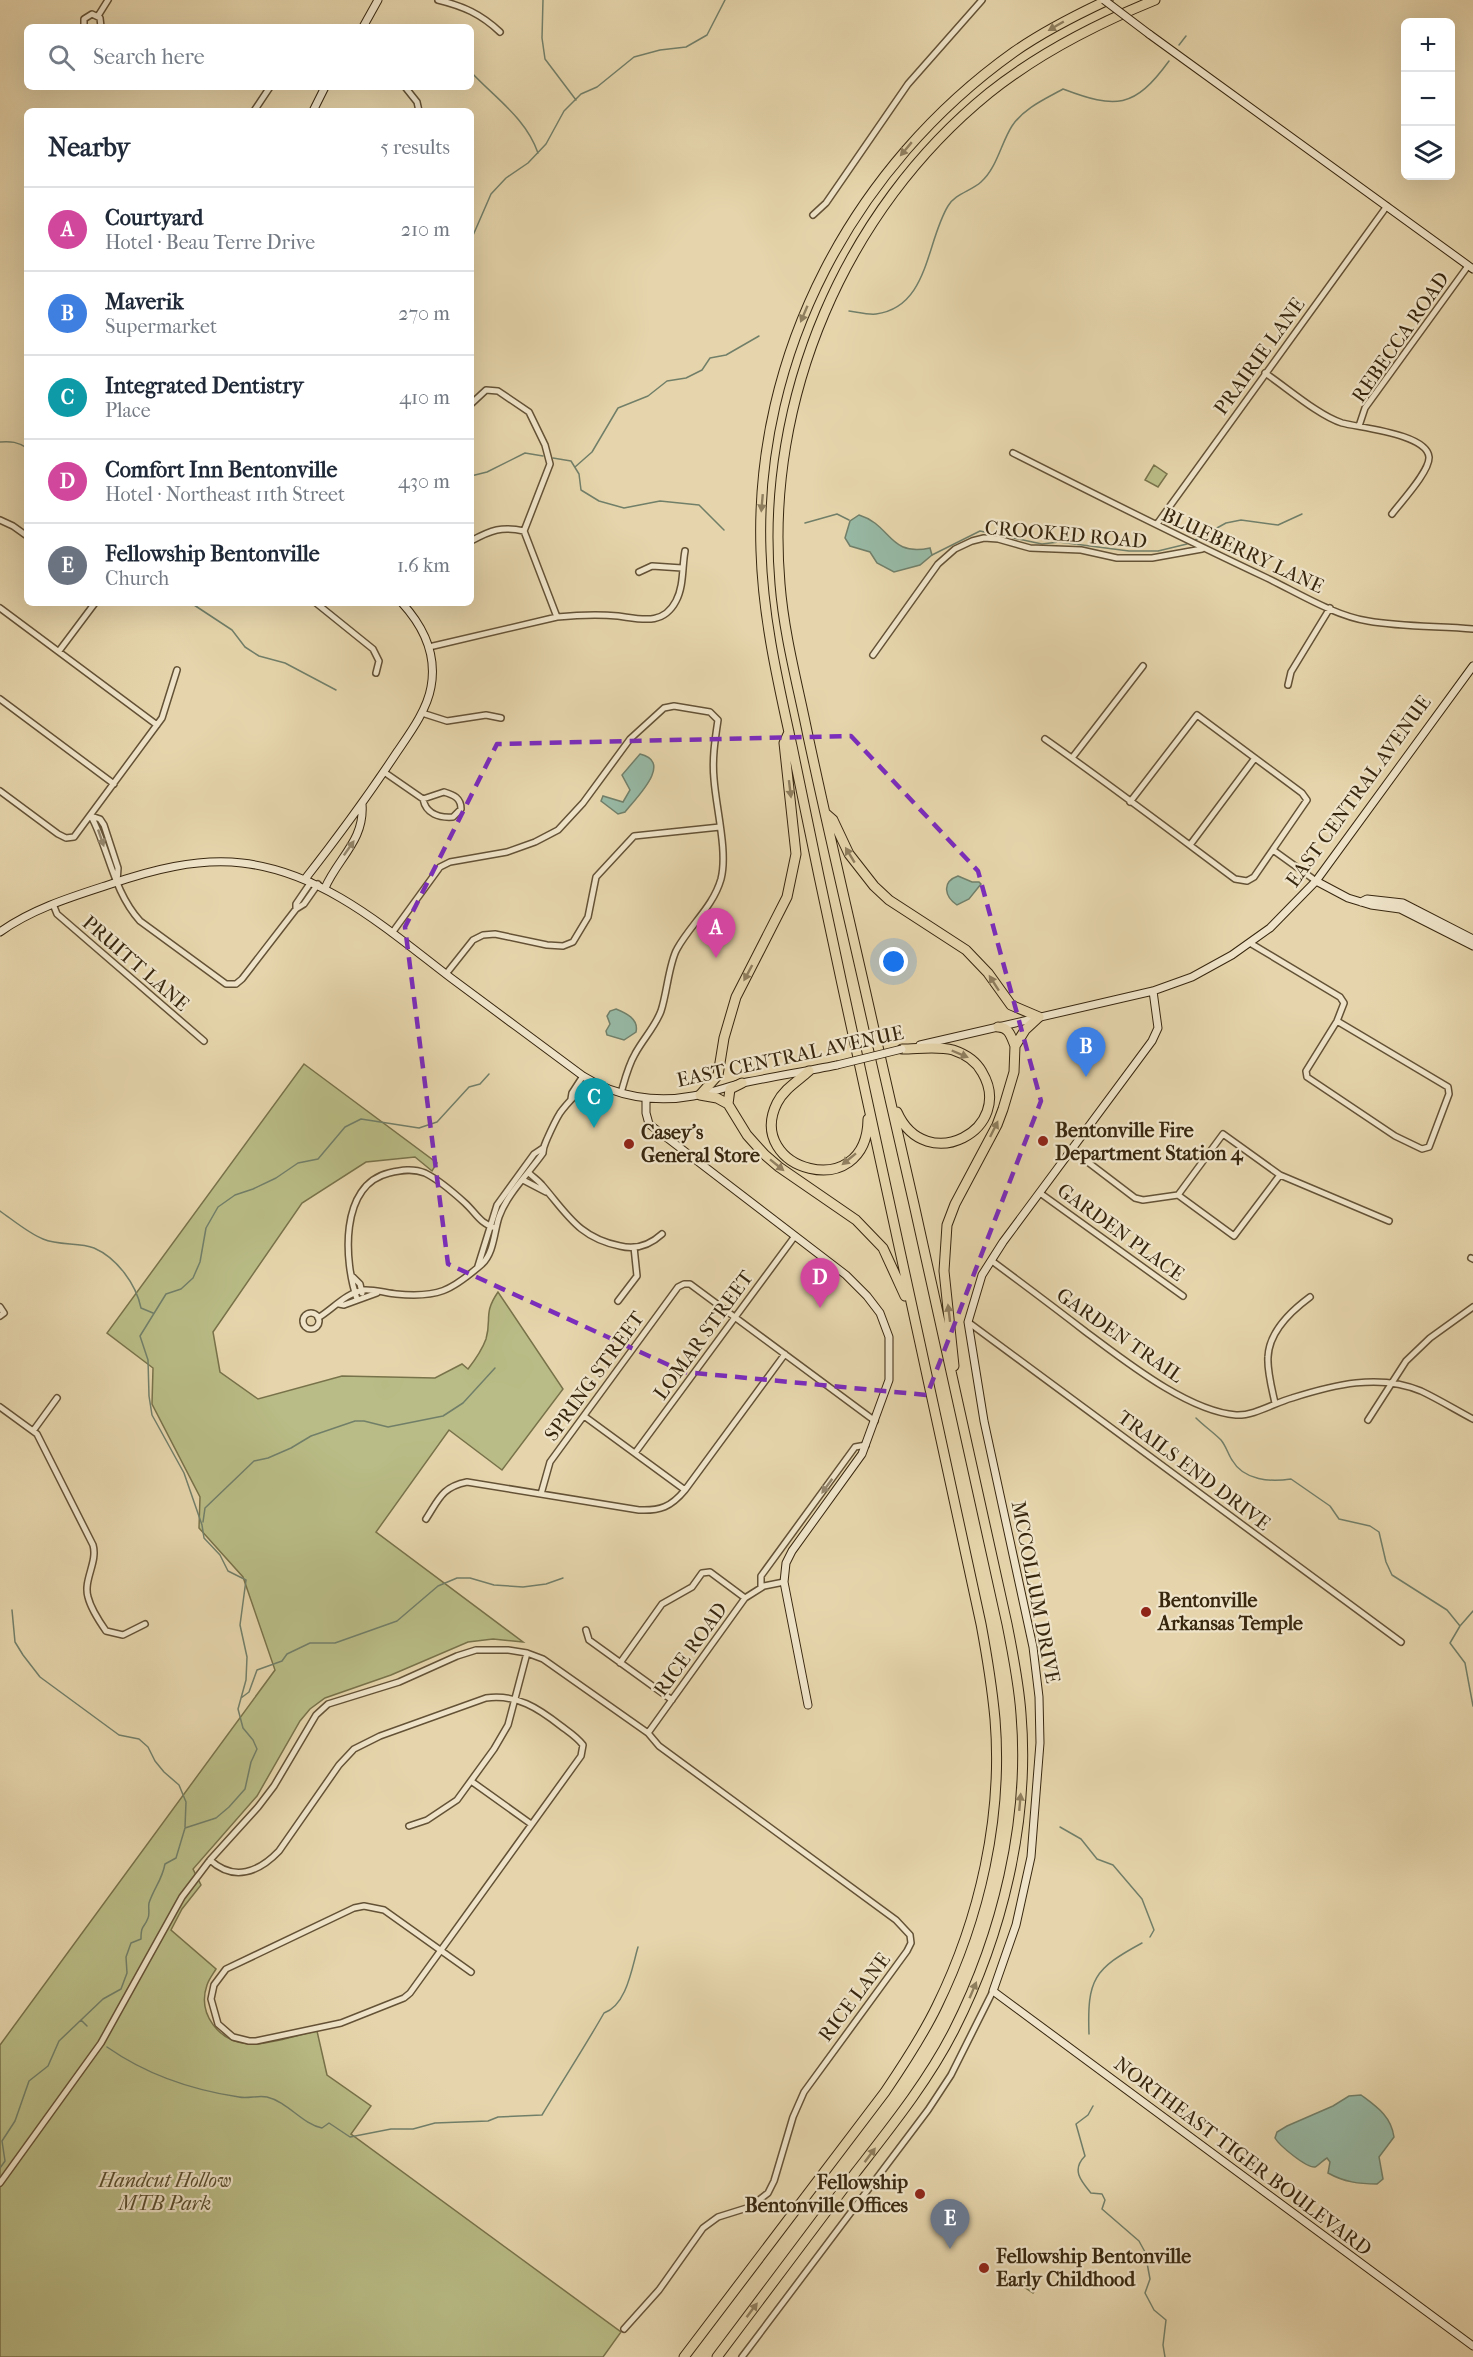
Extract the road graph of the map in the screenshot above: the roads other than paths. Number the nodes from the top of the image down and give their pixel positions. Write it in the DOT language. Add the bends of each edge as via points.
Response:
graph roads {
  1 [pos="108,0"];
  2 [pos="378,0"];
  3 [pos="438,0"];
  4 [pos="982,0"];
  5 [pos="1104,0"];
  6 [pos="1108,0"];
  7 [pos="1155,0"];
  8 [pos="454,2"];
  9 [pos="98,16"];
  10 [pos="84,24"];
  11 [pos="101,24"];
  12 [pos="365,24"];
  13 [pos="500,32"];
  14 [pos="268,90"];
  15 [pos="324,90"];
  16 [pos="407,90"];
  17 [pos="256,108"];
  18 [pos="314,108"];
  19 [pos="418,108"];
  20 [pos="1387,206"];
  21 [pos="813,215"];
  22 [pos="1471,268"];
  23 [pos="1265,373"];
  24 [pos="474,401"];
  25 [pos="1359,426"];
  26 [pos="1013,453"];
  27 [pos="1392,514"];
  28 [pos="0,520"];
  29 [pos="1157,524"];
  30 [pos="524,531"];
  31 [pos="24,534"];
  32 [pos="474,539"];
  33 [pos="1202,549"];
  34 [pos="686,551"];
  35 [pos="682,568"];
  36 [pos="639,572"];
  37 [pos="93,606"];
  38 [pos="322,606"];
  39 [pos="404,606"];
  40 [pos="0,608"];
  41 [pos="1330,608"];
  42 [pos="557,617"];
  43 [pos="1473,629"];
  44 [pos="429,647"];
  45 [pos="59,651"];
  46 [pos="873,655"];
  47 [pos="1143,666"];
  48 [pos="1473,666"];
  49 [pos="177,670"];
  50 [pos="376,673"];
  51 [pos="1288,685"];
  52 [pos="0,699"];
  53 [pos="422,712"];
  54 [pos="501,718"];
  55 [pos="157,725"];
  56 [pos="789,732"];
  57 [pos="1045,739"];
  58 [pos="1072,758"];
  59 [pos="1255,758"];
  60 [pos="384,772"];
  61 [pos="114,784"];
  62 [pos="0,791"];
  63 [pos="423,799"];
  64 [pos="1130,802"];
  65 [pos="362,804"];
  66 [pos="824,812"];
  67 [pos="91,816"];
  68 [pos="720,827"];
  69 [pos="1190,845"];
  70 [pos="1273,850"];
  71 [pos="1316,881"];
  72 [pos="117,882"];
  73 [pos="315,883"];
  74 [pos="1361,902"];
  75 [pos="53,904"];
  76 [pos="0,932"];
  77 [pos="392,933"];
  78 [pos="1473,939"];
  79 [pos="1250,943"];
  80 [pos="1473,946"];
  81 [pos="446,974"];
  82 [pos="1153,991"];
  83 [pos="1039,1017"];
  84 [pos="1337,1021"];
  85 [pos="998,1027"];
  86 [pos="204,1041"];
  87 [pos="1015,1046"];
  88 [pos="902,1049"];
  89 [pos="809,1071"];
  90 [pos="586,1078"];
  91 [pos="742,1083"];
  92 [pos="621,1093"];
  93 [pos="700,1095"];
  94 [pos="646,1098"];
  95 [pos="890,1099"];
  96 [pos="728,1104"];
  97 [pos="868,1107"];
  98 [pos="543,1148"];
  99 [pos="1072,1150"];
  100 [pos="529,1173"];
  101 [pos="1280,1174"];
  102 [pos="523,1180"];
  103 [pos="546,1192"];
  104 [pos="1040,1192"];
  105 [pos="1178,1195"];
  106 [pos="1389,1221"];
  107 [pos="493,1227"];
  108 [pos="662,1234"];
  109 [pos="795,1236"];
  110 [pos="634,1247"];
  111 [pos="992,1261"];
  112 [pos="359,1295"];
  113 [pos="1183,1296"];
  114 [pos="1310,1297"];
  115 [pos="618,1301"];
  116 [pos="0,1307"];
  117 [pos="1473,1307"];
  118 [pos="2,1315"];
  119 [pos="734,1317"];
  120 [pos="318,1318"];
  121 [pos="968,1322"];
  122 [pos="921,1344"];
  123 [pos="785,1354"];
  124 [pos="1390,1384"];
  125 [pos="955,1392"];
  126 [pos="57,1398"];
  127 [pos="1275,1403"];
  128 [pos="0,1407"];
  129 [pos="584,1416"];
  130 [pos="1473,1419"];
  131 [pos="1368,1420"];
  132 [pos="875,1421"];
  133 [pos="33,1431"];
  134 [pos="866,1445"];
  135 [pos="635,1453"];
  136 [pos="685,1490"];
  137 [pos="541,1494"];
  138 [pos="426,1519"];
  139 [pos="784,1582"];
  140 [pos="761,1587"];
  141 [pos="745,1598"];
  142 [pos="145,1624"];
  143 [pos="586,1630"];
  144 [pos="1401,1642"];
  145 [pos="527,1653"];
  146 [pos="620,1663"];
  147 [pos="514,1699"];
  148 [pos="672,1700"];
  149 [pos="808,1705"];
  150 [pos="648,1733"];
  151 [pos="471,1780"];
  152 [pos="531,1824"];
  153 [pos="409,1826"];
  154 [pos="210,1860"];
  155 [pos="441,1951"];
  156 [pos="471,1972"];
  157 [pos="993,1991"];
  158 [pos="0,2183"];
  159 [pos="624,2329"];
  160 [pos="1473,2346"];
  161 [pos="684,2357"];
  162 [pos="717,2357"];
  163 [pos="742,2357"];
  1 -- 9 [label="street"];
  2 -- 12 [label="street"];
  3 -- 8 [label="street"];
  4 -- 21 [label="street" via="908,84 826,203"];
  5 -- 20 [label="street, bridge"];
  6 -- 56 [label="highway, one-way" via="1016,50 942,111 908,146 848,225 803,313 787,358 766,454 760,528 767,622"];
  7 -- 66 [label="highway" via="1068,40 990,92 956,123 909,172 870,226 815,334 785,446 778,560 787,633"];
  8 -- 13 [label="street" via="476,12"];
  9 -- 10 [label="street" via="86,16"];
  9 -- 11 [label="street"];
  14 -- 17 [label="street"];
  15 -- 18 [label="street"];
  16 -- 19 [label="street"];
  20 -- 22 [label="street"];
  20 -- 23 [label="street, PRAIRIE LANE"];
  22 -- 25 [label="street, REBECCA ROAD" via="1365,408"];
  23 -- 25 [label="street" via="1326,415"];
  23 -- 29 [label="street, PRAIRIE LANE"];
  24 -- 30 [label="street" via="486,390 498,391 529,412 545,445 549,464"];
  25 -- 27 [label="street" via="1412,439 1429,454 1427,466"];
  26 -- 29 [label="street, BLUEBERRY LANE"];
  28 -- 31 [label="street"];
  29 -- 33 [label="street, BLUEBERRY LANE"];
  30 -- 32 [label="street" via="508,527"];
  30 -- 42 [label="street"];
  33 -- 41 [label="street, BLUEBERRY LANE"];
  33 -- 46 [label="street, CROOKED ROAD" via="1152,558 1117,558 1081,550 1030,548 998,539 972,541 938,564"];
  34 -- 35 [label="street"];
  35 -- 36 [label="street" via="652,566"];
  35 -- 42 [label="street" via="676,602 665,615 636,620 619,616"];
  37 -- 45 [label="street"];
  38 -- 50 [label="street" via="373,649 379,662"];
  39 -- 44 [label="street"];
  40 -- 45 [label="street"];
  41 -- 43 [label="street, BLUEBERRY LANE" via="1367,621"];
  41 -- 51 [label="street" via="1291,672"];
  42 -- 44 [label="street"];
  44 -- 53 [label="street" via="431,687"];
  45 -- 55 [label="street"];
  47 -- 58 [label="street"];
  48 -- 71 [label="street, EAST CENTRAL AVENUE"];
  49 -- 55 [label="street"];
  52 -- 61 [label="street"];
  53 -- 54 [label="street" via="447,721 486,715"];
  53 -- 60 [label="street"];
  55 -- 61 [label="street"];
  56 -- 93 [label="highway, one-way" via="784,743 796,854 787,897 736,997 718,1075"];
  56 -- 97 [label="highway"];
  57 -- 58 [label="street"];
  58 -- 64 [label="street"];
  59 -- 64 [label="street" via="1197,715"];
  59 -- 69 [label="street"];
  59 -- 70 [label="street" via="1307,800"];
  60 -- 63 [label="street"];
  60 -- 65 [label="street"];
  61 -- 67 [label="street"];
  62 -- 67 [label="street" via="66,838 74,837"];
  63 -- 63 [label="street" via="424,807 439,817 453,817 461,809 461,802 450,793"];
  64 -- 69 [label="street"];
  65 -- 73 [label="street"];
  73 -- 65 [label="street, one-way" via="332,872 359,834"];
  83 -- 66 [label="highway, one-way" via="1011,1005 966,950 874,886 849,855 833,820"];
  66 -- 95 [label="highway"];
  67 -- 72 [label="street" via="104,825 118,868"];
  68 -- 77 [label="street" via="713,753 718,720 711,712 664,708 630,739 558,830 507,852 440,867"];
  68 -- 81 [label="street" via="634,836 596,877 588,916 573,942 547,945 483,935 473,940"];
  68 -- 92 [label="street" via="721,880 713,898 676,950 660,1013 627,1070"];
  69 -- 70 [label="street" via="1235,879 1247,881"];
  70 -- 71 [label="street"];
  71 -- 74 [label="street"];
  71 -- 79 [label="street, EAST CENTRAL AVENUE"];
  72 -- 73 [label="street, EAST CENTRAL AVENUE" via="180,866 219,862 272,868"];
  72 -- 73 [label="street" via="129,909 140,921 226,984 242,980 296,909 304,904"];
  72 -- 75 [label="street, EAST CENTRAL AVENUE"];
  73 -- 77 [label="street, EAST CENTRAL AVENUE"];
  74 -- 78 [label="street" via="1367,899 1403,903"];
  74 -- 80 [label="street" via="1400,909"];
  75 -- 76 [label="street, EAST CENTRAL AVENUE"];
  75 -- 86 [label="street, PRUITT LANE" via="57,914"];
  77 -- 81 [label="street, EAST CENTRAL AVENUE"];
  79 -- 82 [label="street, EAST CENTRAL AVENUE" via="1201,972"];
  79 -- 84 [label="street" via="1340,997 1344,1003"];
  81 -- 90 [label="street, EAST CENTRAL AVENUE"];
  82 -- 83 [label="street, EAST CENTRAL AVENUE"];
  82 -- 99 [label="street, MCCOLLUM DRIVE" via="1158,1028 1152,1041"];
  83 -- 85 [label="street, EAST CENTRAL AVENUE"];
  83 -- 87 [label="highway"];
  84 -- 84 [label="street" via="1306,1071 1307,1077 1395,1136 1422,1149 1429,1146 1449,1094 1448,1087"];
  85 -- 87 [label="highway" via="1008,1031"];
  85 -- 88 [label="street, EAST CENTRAL AVENUE"];
  125 -- 87 [label="highway, one-way" via="944,1271 945,1238 955,1204 1004,1108 1014,1072"];
  88 -- 89 [label="street, EAST CENTRAL AVENUE, bridge"];
  88 -- 95 [label="highway, one-way" via="946,1049 967,1056 984,1075 988,1104 983,1120 968,1136 940,1144 913,1133 899,1118"];
  89 -- 91 [label="street, EAST CENTRAL AVENUE"];
  97 -- 89 [label="highway, one-way" via="864,1140 847,1163 820,1171 797,1165 779,1148 773,1133 773,1117 781,1096"];
  90 -- 92 [label="street, EAST CENTRAL AVENUE"];
  90 -- 98 [label="street" via="572,1093"];
  91 -- 93 [label="street, EAST CENTRAL AVENUE"];
  91 -- 96 [label="highway" via="730,1089"];
  92 -- 94 [label="street, EAST CENTRAL AVENUE"];
  93 -- 94 [label="street, EAST CENTRAL AVENUE"];
  93 -- 96 [label="highway"];
  94 -- 109 [label="street" via="649,1124"];
  95 -- 125 [label="highway"];
  96 -- 122 [label="highway, one-way" via="765,1155 855,1220 883,1248 896,1272"];
  97 -- 122 [label="highway"];
  98 -- 100 [label="street"];
  98 -- 107 [label="street" via="534,1154 501,1199"];
  99 -- 104 [label="street, MCCOLLUM DRIVE"];
  99 -- 105 [label="street" via="1135,1198"];
  100 -- 102 [label="street"];
  100 -- 103 [label="street"];
  101 -- 105 [label="street" via="1223,1134"];
  101 -- 105 [label="street" via="1234,1236"];
  101 -- 106 [label="street"];
  102 -- 103 [label="street"];
  102 -- 107 [label="street"];
  103 -- 110 [label="street" via="572,1222 595,1239"];
  104 -- 111 [label="street, MCCOLLUM DRIVE"];
  104 -- 113 [label="street, GARDEN PLACE"];
  107 -- 112 [label="street" via="478,1266 456,1287 437,1293"];
  107 -- 112 [label="street" via="481,1222 467,1205 426,1174 412,1170 383,1174 357,1195 348,1262 351,1282"];
  108 -- 110 [label="street" via="646,1245"];
  109 -- 119 [label="street, LOMAR STREET"];
  109 -- 132 [label="street" via="846,1275 880,1313 889,1337 890,1376"];
  110 -- 115 [label="street" via="637,1276"];
  111 -- 121 [label="street, MCCOLLUM DRIVE" via="982,1275"];
  111 -- 127 [label="street, GARDEN TRAIL" via="1117,1355 1174,1392 1236,1415 1250,1414"];
  112 -- 120 [label="street"];
  114 -- 127 [label="street" via="1277,1329 1268,1356"];
  116 -- 118 [label="street"];
  117 -- 124 [label="street" via="1430,1338 1406,1361"];
  119 -- 123 [label="street"];
  119 -- 129 [label="street, SPRING STREET" via="690,1284 678,1287"];
  119 -- 135 [label="street, LOMAR STREET"];
  121 -- 144 [label="street, TRAILS END DRIVE"];
  121 -- 157 [label="street, MCCOLLUM DRIVE" via="984,1421 1033,1647 1039,1697 1039,1774 1031,1857 1016,1925"];
  122 -- 161 [label="highway" via="990,1673 996,1770 985,1868 957,1962 913,2051"];
  123 -- 132 [label="street"];
  123 -- 136 [label="street"];
  124 -- 127 [label="street, GARDEN TRAIL" via="1353,1382"];
  124 -- 130 [label="street, GARDEN TRAIL" via="1419,1390"];
  124 -- 131 [label="street"];
  162 -- 125 [label="highway, one-way" via="929,2072 973,1990 1003,1900 1019,1808 1021,1715 1007,1624"];
  126 -- 133 [label="street"];
  128 -- 133 [label="street"];
  129 -- 135 [label="street"];
  129 -- 137 [label="street, SPRING STREET" via="550,1462"];
  132 -- 134 [label="street"];
  133 -- 142 [label="street" via="93,1545 87,1596 97,1618 106,1631 123,1635"];
  134 -- 139 [label="street" via="792,1551"];
  134 -- 140 [label="street, one-way" via="855,1447 761,1576"];
  135 -- 136 [label="street"];
  136 -- 137 [label="street" via="675,1502 655,1511"];
  137 -- 138 [label="street" via="482,1483 453,1485 442,1494"];
  139 -- 140 [label="street, RICE ROAD"];
  139 -- 149 [label="street"];
  140 -- 141 [label="street, RICE ROAD"];
  141 -- 146 [label="street" via="710,1572 702,1573 692,1587 662,1604"];
  141 -- 148 [label="street, RICE ROAD"];
  143 -- 146 [label="street" via="589,1640"];
  145 -- 147 [label="street"];
  145 -- 150 [label="street" via="543,1659"];
  145 -- 154 [label="street" via="476,1650 399,1682 328,1704 303,1734 274,1786"];
  146 -- 148 [label="street"];
  147 -- 151 [label="street" via="504,1734"];
  147 -- 152 [label="street" via="545,1713 583,1745 581,1756"];
  147 -- 154 [label="street" via="486,1698 360,1745 344,1759 268,1862 255,1870 237,1873 223,1870"];
  148 -- 150 [label="street, RICE ROAD"];
  150 -- 159 [label="street, RICE LANE" via="659,1746 904,1927 911,1943 804,2091 768,2193 750,2207 718,2217 702,2228 659,2290"];
  151 -- 152 [label="street"];
  151 -- 153 [label="street" via="457,1800 427,1820"];
  152 -- 155 [label="street"];
  154 -- 158 [label="street" via="182,1897 101,2043"];
  155 -- 155 [label="street" via="384,1910 354,1908 226,1969 214,1985 210,1999 214,2016 227,2033 249,2041 341,2023 411,1993"];
  155 -- 156 [label="street"];
  157 -- 160 [label="street, NORTHEAST TIGER BOULEVARD"];
  157 -- 163 [label="street, MCCOLLUM DRIVE" via="951,2075 928,2110"];
}
